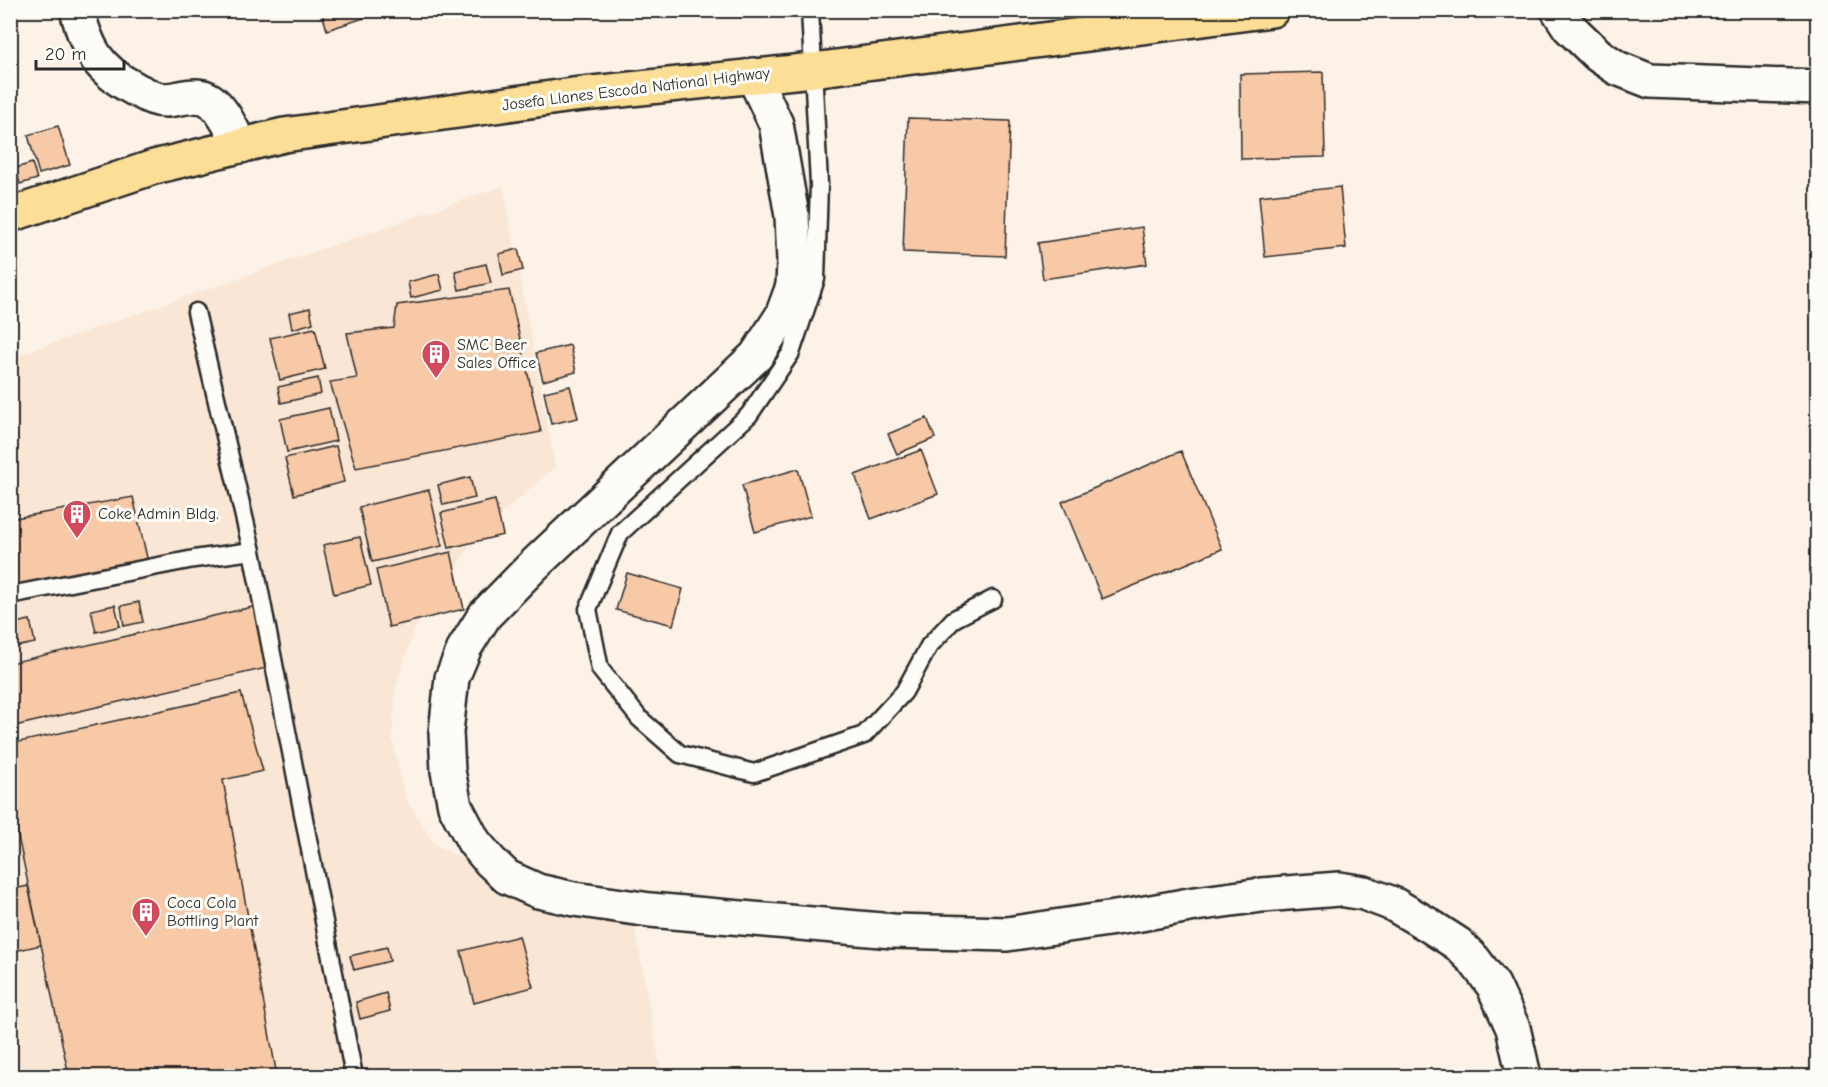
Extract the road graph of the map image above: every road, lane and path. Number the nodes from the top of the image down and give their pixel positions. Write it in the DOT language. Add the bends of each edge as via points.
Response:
graph roads {
  1 [pos="77,10"];
  2 [pos="810,10"];
  3 [pos="1272,10"];
  4 [pos="1558,10"];
  5 [pos="813,70"];
  6 [pos="753,75"];
  7 [pos="1818,87"];
  8 [pos="241,146"];
  9 [pos="10,215"];
  10 [pos="196,312"];
  11 [pos="252,551"];
  12 [pos="10,595"];
  13 [pos="993,599"];
  14 [pos="354,1077"];
  15 [pos="1524,1077"];
  1 -- 8 [label="street" via="92,53 104,69 155,99 208,99"];
  2 -- 5 [label="lane"];
  3 -- 5 [label="main road, Josefa Llanes Escoda National Highway"];
  4 -- 7 [label="street" via="1569,27 1598,55 1617,68 1650,81"];
  5 -- 6 [label="main road, Josefa Llanes Escoda National Highway"];
  5 -- 13 [label="lane" via="819,183 816,279 791,353 749,415 620,533 588,609 600,669 639,718 680,754 754,773 864,735 904,692 929,646 954,619"];
  6 -- 8 [label="main road, Josefa Llanes Escoda National Highway" via="550,98 284,135"];
  6 -- 15 [label="street" via="776,124 792,216 790,296 756,356 534,565 485,615 465,647 453,678 446,742 456,806 474,842 507,877 547,893 650,910 893,932 1007,934 1262,895 1339,889 1364,893 1427,924 1474,960 1493,985 1513,1028"];
  8 -- 9 [label="main road, Josefa Llanes Escoda National Highway" via="153,167"];
  10 -- 11 [label="lane"];
  11 -- 12 [label="lane"];
  11 -- 14 [label="lane"];
}
